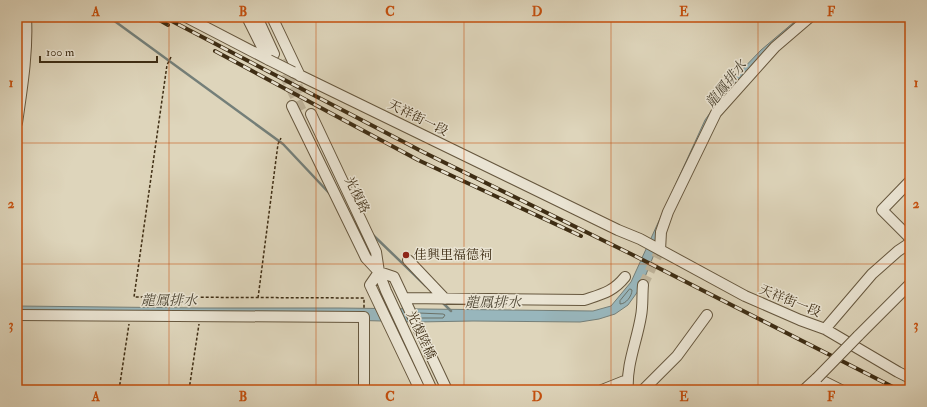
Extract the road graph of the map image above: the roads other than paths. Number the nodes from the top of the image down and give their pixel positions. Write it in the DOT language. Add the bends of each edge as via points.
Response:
graph roads {
  1 [pos="186,17"];
  2 [pos="247,17"];
  3 [pos="251,17"];
  4 [pos="257,17"];
  5 [pos="265,17"];
  6 [pos="272,17"];
  7 [pos="810,17"];
  8 [pos="26,19"];
  9 [pos="269,56"];
  10 [pos="284,59"];
  11 [pos="297,74"];
  12 [pos="292,106"];
  13 [pos="18,112"];
  14 [pos="306,113"];
  15 [pos="17,123"];
  16 [pos="910,181"];
  17 [pos="910,238"];
  18 [pos="910,243"];
  19 [pos="660,250"];
  20 [pos="408,260"];
  21 [pos="379,272"];
  22 [pos="624,277"];
  23 [pos="910,284"];
  24 [pos="643,285"];
  25 [pos="386,291"];
  26 [pos="445,299"];
  27 [pos="406,301"];
  28 [pos="17,315"];
  29 [pos="707,315"];
  30 [pos="825,329"];
  31 [pos="817,378"];
  32 [pos="910,378"];
  33 [pos="628,386"];
  34 [pos="364,390"];
  35 [pos="420,390"];
  36 [pos="432,390"];
  37 [pos="447,390"];
  38 [pos="602,390"];
  39 [pos="643,390"];
  40 [pos="804,390"];
  41 [pos="842,390"];
  1 -- 9 [label="street, 天祥街一段"];
  2 -- 9 [label="street"];
  3 -- 9 [label="street"];
  4 -- 9 [label="street"];
  5 -- 10 [label="street"];
  6 -- 11 [label="street"];
  7 -- 19 [label="street" via="775,48 716,113 668,212 661,232"];
  8 -- 13 [label="street" via="23,82"];
  9 -- 11 [label="street, 天祥街一段, bridge"];
  11 -- 19 [label="street, 天祥街一段"];
  12 -- 21 [label="street" via="366,258"];
  13 -- 15 [label="street"];
  14 -- 21 [label="street, 光復路"];
  16 -- 17 [label="street" via="882,210"];
  18 -- 30 [label="street" via="872,274"];
  19 -- 30 [label="street, 天祥街一段" via="745,296"];
  20 -- 26 [label="street"];
  21 -- 25 [label="street, 光復路"];
  21 -- 27 [label="street" via="394,277"];
  21 -- 35 [label="street" via="370,285"];
  22 -- 26 [label="street" via="618,286 584,300"];
  23 -- 31 [label="street, bridge"];
  24 -- 33 [label="street" via="641,316"];
  25 -- 36 [label="street, 光復陸橋"];
  26 -- 27 [label="street"];
  27 -- 37 [label="street"];
  28 -- 34 [label="street" via="364,317"];
  29 -- 39 [label="street" via="677,356"];
  30 -- 32 [label="street, 天祥街一段"];
  31 -- 40 [label="street"];
  31 -- 41 [label="street"];
  33 -- 38 [label="street"];
  33 -- 39 [label="street"];
}
